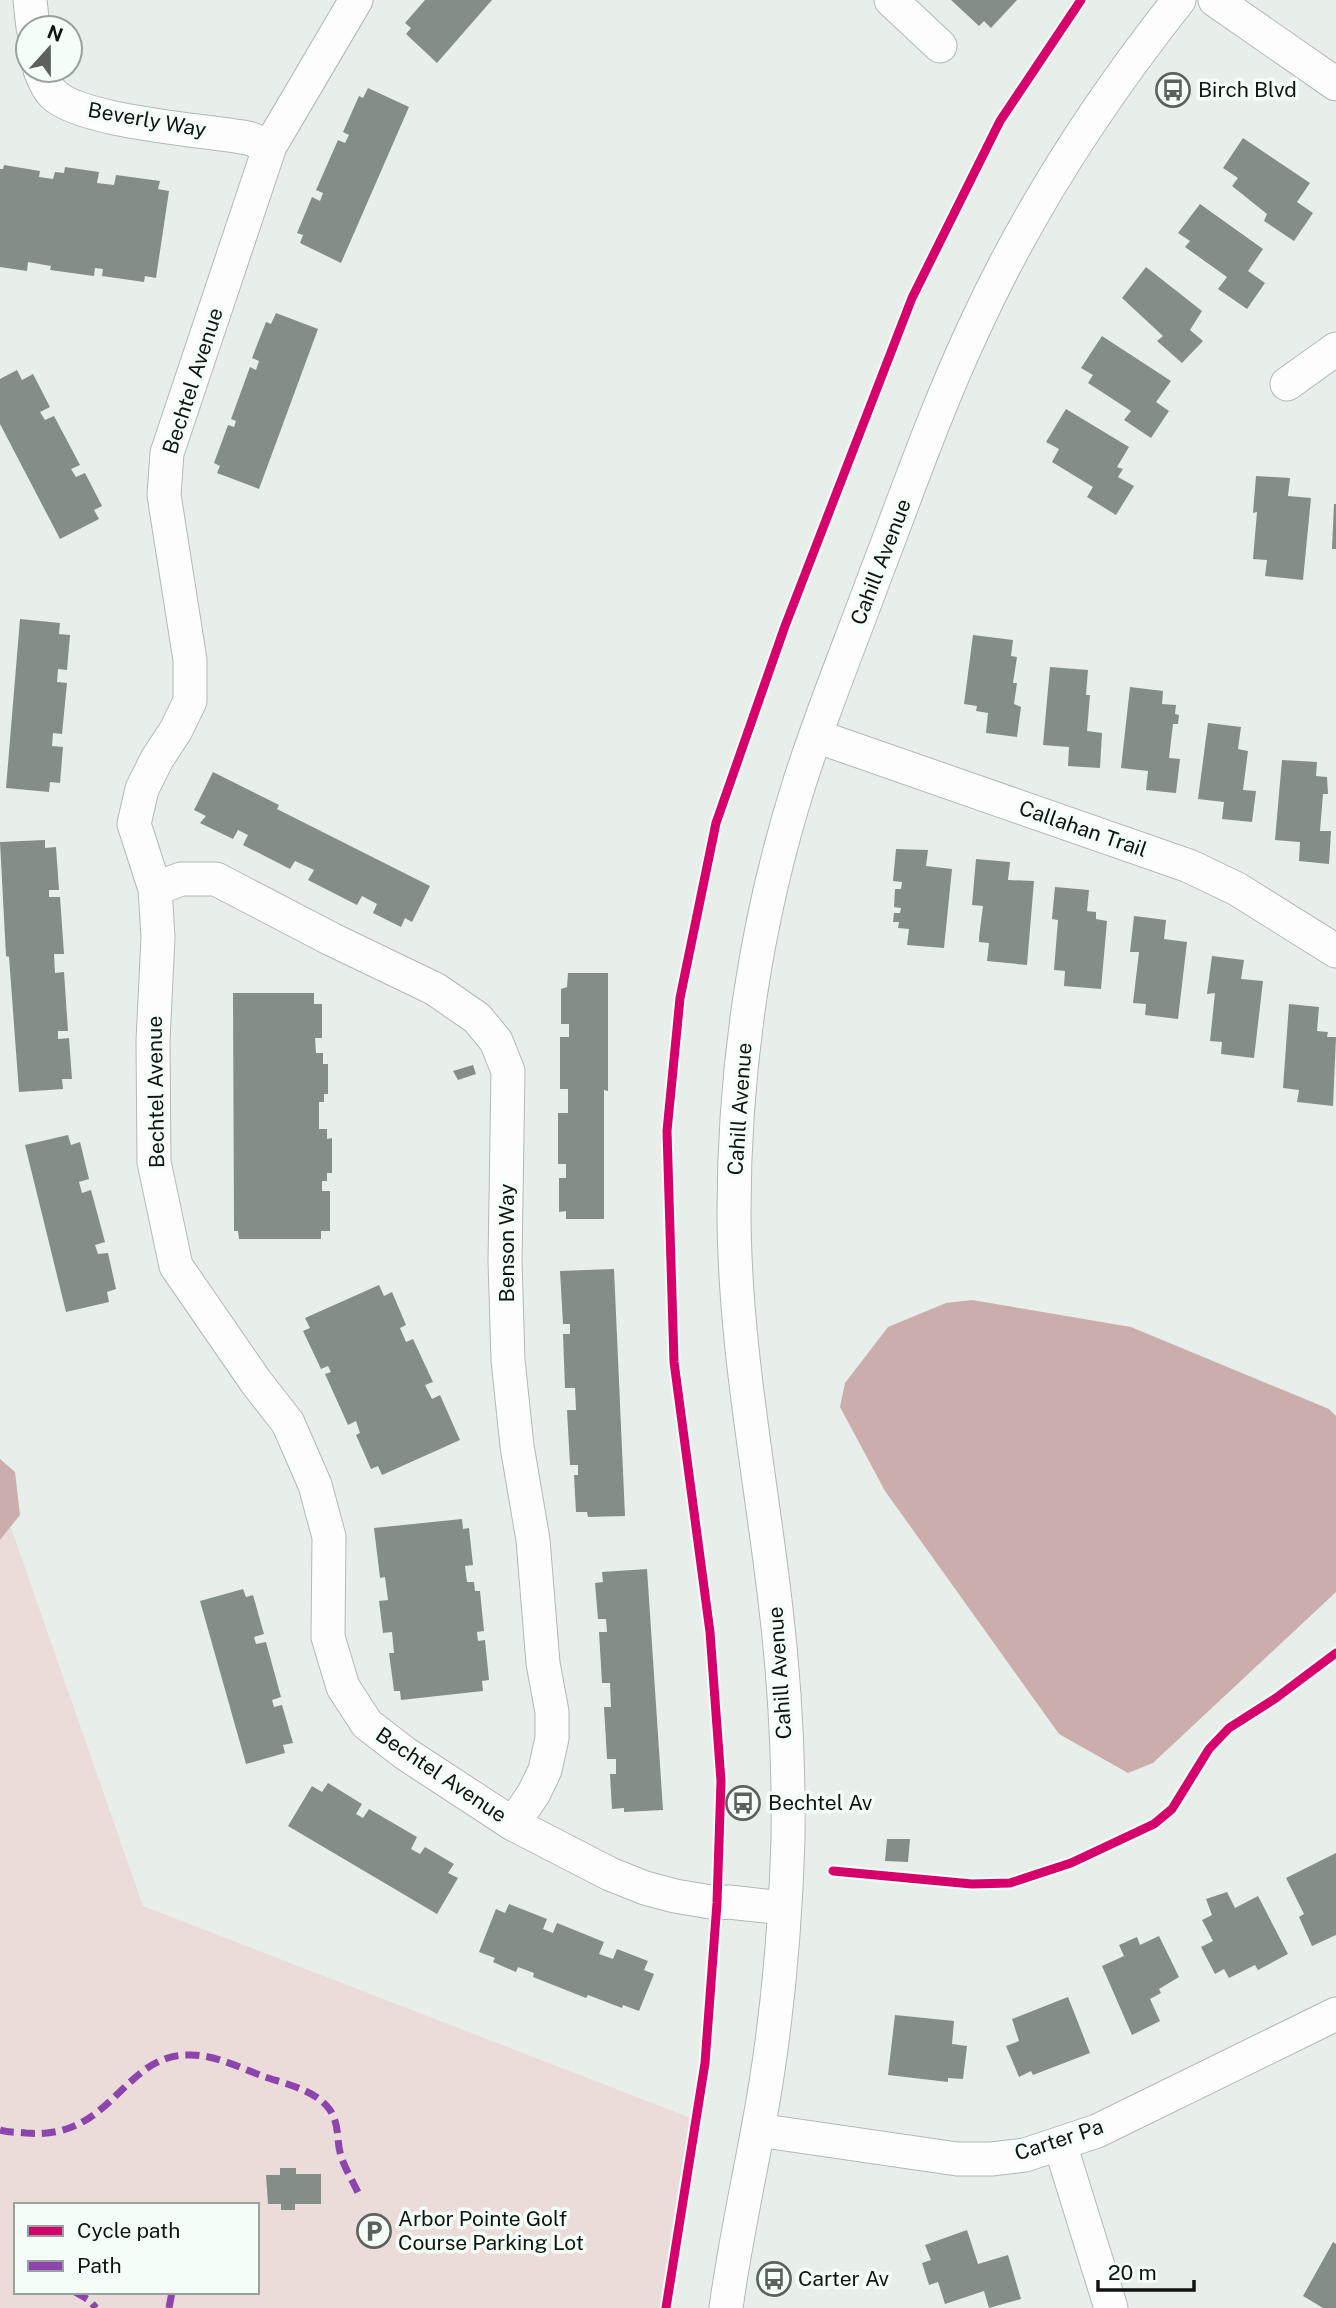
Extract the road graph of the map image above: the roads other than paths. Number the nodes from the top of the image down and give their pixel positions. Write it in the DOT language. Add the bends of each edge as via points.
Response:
graph roads {
  1 [pos="356,0"];
  2 [pos="891,0"];
  3 [pos="1179,0"];
  4 [pos="1215,0"];
  5 [pos="940,46"];
  6 [pos="1336,83"];
  7 [pos="48,84"];
  8 [pos="270,146"];
  9 [pos="1336,348"];
  10 [pos="1287,384"];
  11 [pos="816,736"];
  12 [pos="155,889"];
  13 [pos="1336,951"];
  14 [pos="513,1824"];
  15 [pos="784,1908"];
  16 [pos="1336,2014"];
  17 [pos="758,2130"];
  18 [pos="1060,2144"];
  19 [pos="726,2308"];
  20 [pos="1111,2308"];
  1 -- 8 [label="street, Bechtel Avenue"];
  2 -- 5 [label="street"];
  3 -- 11 [label="street, Cahill Avenue" via="1079,137 998,278 933,424"];
  4 -- 6 [label="street"];
  7 -- 8 [label="street, Beverly Way" via="54,94 75,108 248,138"];
  8 -- 12 [label="street, Bechtel Avenue" via="167,453 164,495 190,660 190,701 142,789 134,824"];
  9 -- 10 [label="street"];
  11 -- 13 [label="street, Callahan Trail" via="1189,866 1237,889"];
  11 -- 15 [label="street, Cahill Avenue" via="786,827 759,946 743,1055 734,1202 738,1312 783,1688 788,1826"];
  12 -- 14 [label="street, Bechtel Avenue" via="154,1162 176,1266 288,1423 315,1485 329,1537 328,1637 343,1687 367,1724 406,1755"];
  12 -- 14 [label="street, Benson Way" via="181,878 216,879 435,989 477,1018 496,1041 508,1071 508,1360 552,1712 545,1770"];
  14 -- 15 [label="street, Bechtel Avenue" via="645,1888 717,1903"];
  15 -- 17 [label="street, Cahill Avenue" via="779,1985"];
  16 -- 18 [label="street, Carter Pa" via="1097,2131"];
  17 -- 18 [label="street, Carter Pa" via="957,2159 1026,2155"];
  17 -- 19 [label="street, Cahill Avenue"];
  18 -- 20 [label="street"];
}
